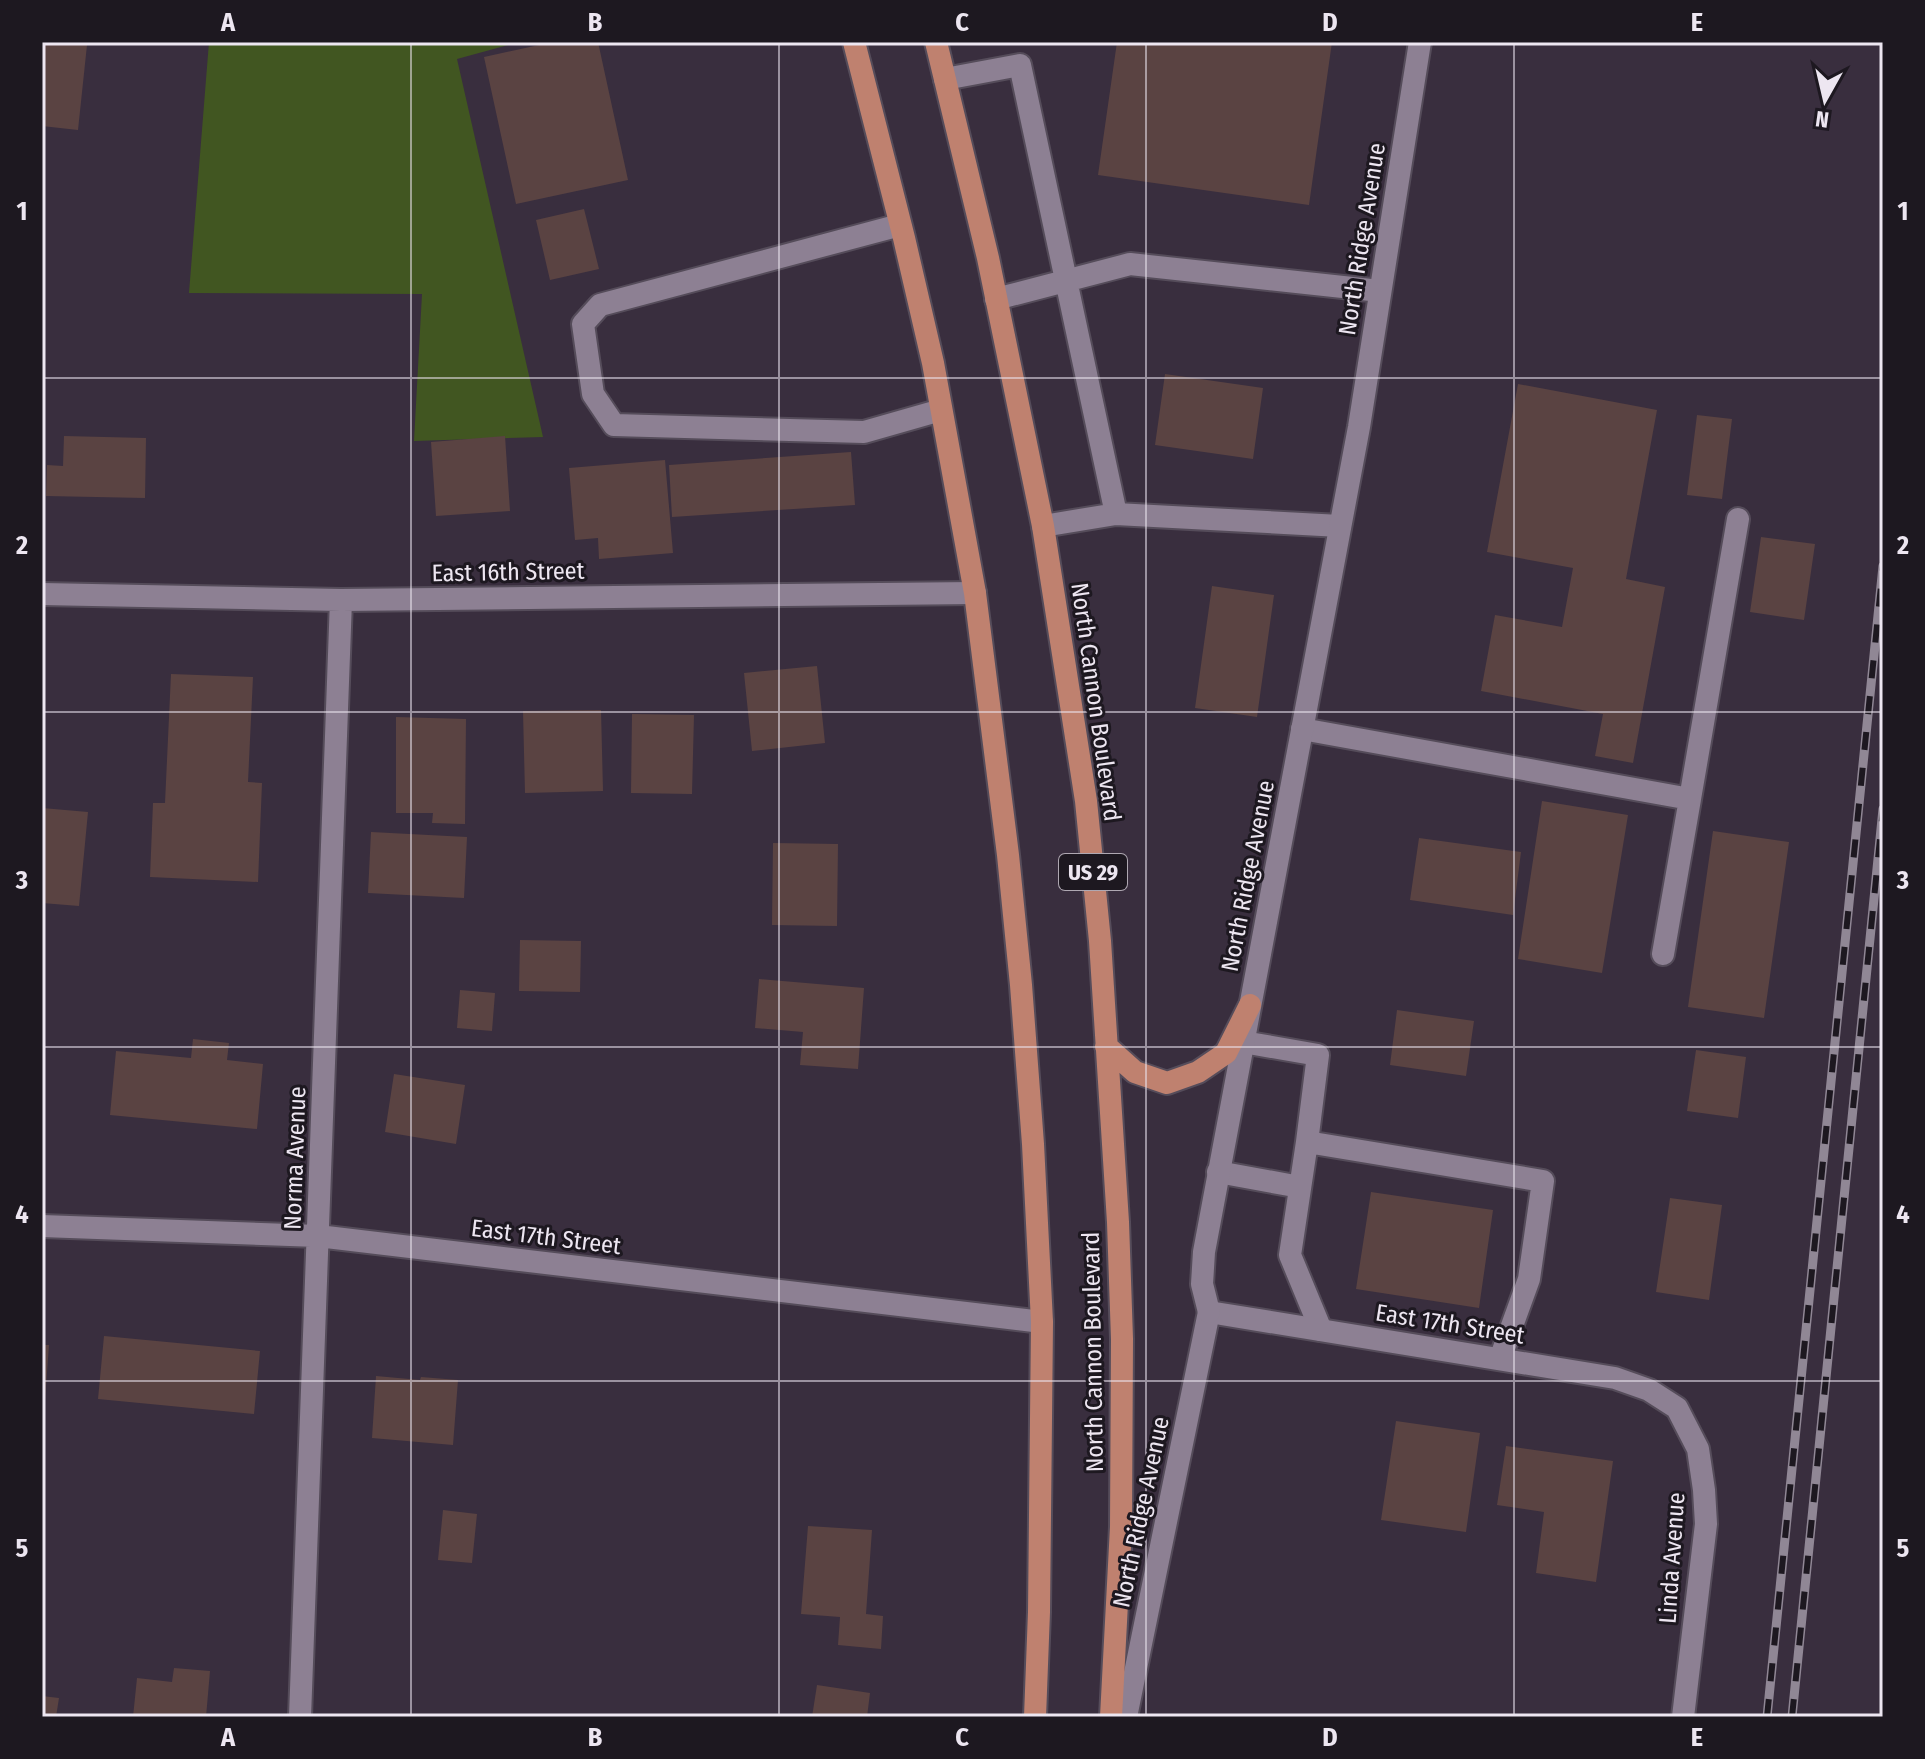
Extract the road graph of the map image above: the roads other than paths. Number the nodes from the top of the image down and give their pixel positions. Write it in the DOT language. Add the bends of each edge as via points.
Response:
graph roads {
  1 [pos="854,42"];
  2 [pos="936,42"];
  3 [pos="1420,42"];
  4 [pos="945,79"];
  5 [pos="900,225"];
  6 [pos="1067,282"];
  7 [pos="1380,291"];
  8 [pos="996,299"];
  9 [pos="941,410"];
  10 [pos="1116,514"];
  11 [pos="1738,519"];
  12 [pos="1043,526"];
  13 [pos="1340,526"];
  14 [pos="975,593"];
  15 [pos="42,594"];
  16 [pos="341,600"];
  17 [pos="1302,729"];
  18 [pos="1690,799"];
  19 [pos="1663,954"];
  20 [pos="1250,1005"];
  21 [pos="1243,1042"];
  22 [pos="1106,1046"];
  23 [pos="1307,1142"];
  24 [pos="1218,1172"];
  25 [pos="1300,1187"];
  26 [pos="42,1226"];
  27 [pos="318,1236"];
  28 [pos="1209,1312"];
  29 [pos="1042,1322"];
  30 [pos="1321,1330"];
  31 [pos="1500,1359"];
  32 [pos="1677,1408"];
  33 [pos="300,1717"];
  34 [pos="1035,1717"];
  35 [pos="1111,1717"];
  36 [pos="1126,1717"];
  37 [pos="1683,1717"];
  1 -- 5 [label="main road"];
  2 -- 4 [label="main road, North Cannon Boulevard / US 29"];
  3 -- 7 [label="street, North Ridge Avenue"];
  4 -- 6 [label="street" via="1020,65"];
  4 -- 8 [label="main road, North Cannon Boulevard / US 29"];
  5 -- 9 [label="main road"];
  5 -- 9 [label="street" via="600,305 583,324 593,394 614,425 864,432"];
  6 -- 7 [label="street" via="1130,264"];
  6 -- 8 [label="street"];
  6 -- 10 [label="street"];
  7 -- 13 [label="street, North Ridge Avenue"];
  8 -- 12 [label="main road, North Cannon Boulevard / US 29"];
  9 -- 14 [label="main road"];
  10 -- 12 [label="street"];
  10 -- 13 [label="street"];
  11 -- 18 [label="street"];
  12 -- 22 [label="main road, North Cannon Boulevard / US 29" via="1086,801"];
  13 -- 17 [label="street, North Ridge Avenue"];
  14 -- 16 [label="street, East 16th Street"];
  14 -- 29 [label="main road" via="1021,985"];
  15 -- 16 [label="street, East 16th Street"];
  16 -- 27 [label="street, Norma Avenue"];
  17 -- 18 [label="street"];
  17 -- 20 [label="street, North Ridge Avenue"];
  18 -- 19 [label="street"];
  20 -- 21 [label="street, North Ridge Avenue"];
  20 -- 22 [label="main road" via="1226,1053 1198,1072 1167,1083 1135,1072"];
  21 -- 23 [label="street" via="1318,1055"];
  21 -- 24 [label="street, North Ridge Avenue"];
  22 -- 35 [label="main road, North Cannon Boulevard / US 29" via="1122,1339 1121,1527"];
  23 -- 25 [label="street"];
  23 -- 31 [label="street" via="1543,1181 1529,1279"];
  24 -- 25 [label="street"];
  24 -- 28 [label="street, North Ridge Avenue" via="1204,1252 1202,1284"];
  25 -- 30 [label="street" via="1290,1255"];
  26 -- 27 [label="street, East 17th Street"];
  27 -- 29 [label="street, East 17th Street"];
  27 -- 33 [label="street, Norma Avenue"];
  28 -- 30 [label="street, East 17th Street"];
  28 -- 36 [label="street, North Ridge Avenue"];
  29 -- 34 [label="main road"];
  30 -- 31 [label="street, East 17th Street"];
  31 -- 32 [label="street, East 17th Street" via="1615,1378 1649,1390"];
  32 -- 37 [label="street, Linda Avenue" via="1698,1449 1706,1524"];
}
